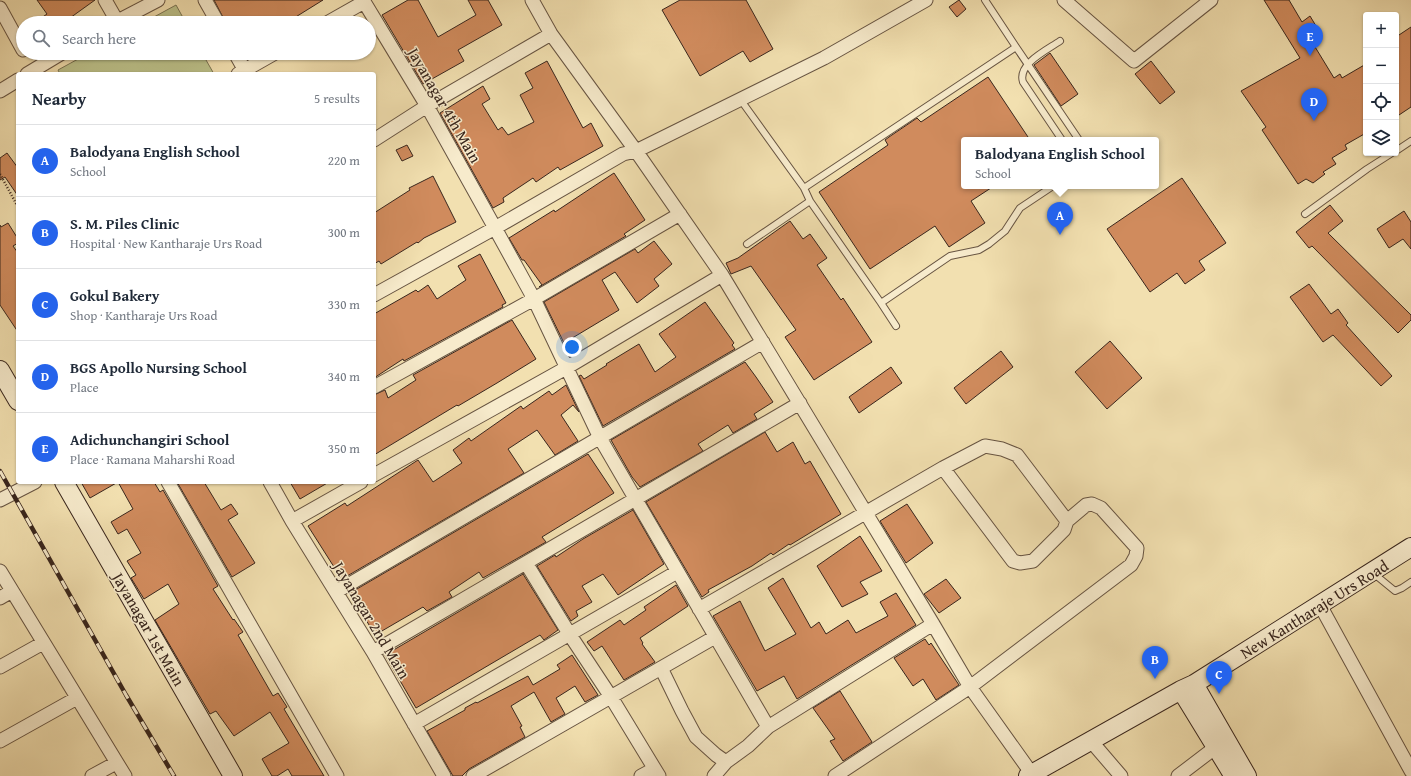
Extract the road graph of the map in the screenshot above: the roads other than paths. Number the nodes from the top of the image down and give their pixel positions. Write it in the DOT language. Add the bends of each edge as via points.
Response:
graph roads {
  1 [pos="106,0"];
  2 [pos="158,0"];
  3 [pos="205,0"];
  4 [pos="532,0"];
  5 [pos="926,0"];
  6 [pos="985,0"];
  7 [pos="1064,0"];
  8 [pos="1211,0"];
  9 [pos="364,1"];
  10 [pos="0,8"];
  11 [pos="113,16"];
  12 [pos="127,16"];
  13 [pos="214,16"];
  14 [pos="339,16"];
  15 [pos="373,16"];
  16 [pos="376,21"];
  17 [pos="551,34"];
  18 [pos="16,37"];
  19 [pos="1060,41"];
  20 [pos="1016,47"];
  21 [pos="28,60"];
  22 [pos="51,60"];
  23 [pos="238,60"];
  24 [pos="263,60"];
  25 [pos="1028,63"];
  26 [pos="32,72"];
  27 [pos="243,72"];
  28 [pos="245,72"];
  29 [pos="16,81"];
  30 [pos="0,91"];
  31 [pos="740,99"];
  32 [pos="427,106"];
  33 [pos="1060,137"];
  34 [pos="1077,137"];
  35 [pos="376,139"];
  36 [pos="1411,141"];
  37 [pos="1399,149"];
  38 [pos="636,151"];
  39 [pos="1387,156"];
  40 [pos="804,188"];
  41 [pos="1048,189"];
  42 [pos="810,201"];
  43 [pos="680,214"];
  44 [pos="1305,214"];
  45 [pos="496,228"];
  46 [pos="747,244"];
  47 [pos="722,275"];
  48 [pos="376,294"];
  49 [pos="534,299"];
  50 [pos="880,303"];
  51 [pos="896,326"];
  52 [pos="763,342"];
  53 [pos="566,368"];
  54 [pos="0,370"];
  55 [pos="376,386"];
  56 [pos="16,398"];
  57 [pos="800,403"];
  58 [pos="600,438"];
  59 [pos="943,468"];
  60 [pos="376,474"];
  61 [pos="31,484"];
  62 [pos="65,484"];
  63 [pos="169,484"];
  64 [pos="271,484"];
  65 [pos="358,484"];
  66 [pos="635,499"];
  67 [pos="0,500"];
  68 [pos="866,513"];
  69 [pos="1067,520"];
  70 [pos="292,521"];
  71 [pos="1411,547"];
  72 [pos="526,563"];
  73 [pos="0,571"];
  74 [pos="678,572"];
  75 [pos="1372,572"];
  76 [pos="1411,582"];
  77 [pos="12,590"];
  78 [pos="336,592"];
  79 [pos="0,598"];
  80 [pos="1320,604"];
  81 [pos="699,609"];
  82 [pos="933,624"];
  83 [pos="570,635"];
  84 [pos="715,637"];
  85 [pos="43,642"];
  86 [pos="373,652"];
  87 [pos="0,667"];
  88 [pos="661,668"];
  89 [pos="970,687"];
  90 [pos="1188,687"];
  91 [pos="611,697"];
  92 [pos="77,698"];
  93 [pos="414,724"];
  94 [pos="768,727"];
  95 [pos="0,741"];
  96 [pos="1090,741"];
  97 [pos="1216,747"];
  98 [pos="726,762"];
  99 [pos="116,763"];
  100 [pos="1411,771"];
  101 [pos="657,772"];
  102 [pos="1030,775"];
  103 [pos="92,776"];
  104 [pos="124,776"];
  105 [pos="233,776"];
  106 [pos="337,776"];
  107 [pos="444,776"];
  108 [pos="472,776"];
  109 [pos="641,776"];
  110 [pos="714,776"];
  111 [pos="836,776"];
  112 [pos="1121,776"];
  113 [pos="1178,776"];
  114 [pos="1233,776"];
  115 [pos="1247,776"];
  1 -- 11 [label="street"];
  2 -- 12 [label="street"];
  3 -- 13 [label="street"];
  4 -- 17 [label="street"];
  5 -- 31 [label="street" via="824,58"];
  6 -- 20 [label="lane"];
  7 -- 8 [label="street" via="1134,61"];
  9 -- 14 [label="street"];
  9 -- 15 [label="street, Jayanagar 4th Main"];
  10 -- 18 [label="street"];
  16 -- 32 [label="street, Jayanagar 4th Main"];
  17 -- 32 [label="street"];
  17 -- 38 [label="street"];
  19 -- 25 [label="lane"];
  20 -- 25 [label="lane"];
  20 -- 40 [label="lane"];
  21 -- 26 [label="street"];
  22 -- 26 [label="street"];
  23 -- 27 [label="street"];
  24 -- 28 [label="street"];
  25 -- 33 [label="lane" via="1022,75 1023,82"];
  25 -- 34 [label="lane"];
  29 -- 30 [label="street"];
  31 -- 38 [label="street"];
  31 -- 40 [label="lane"];
  32 -- 35 [label="street"];
  32 -- 45 [label="street, Jayanagar 4th Main"];
  36 -- 37 [label="lane"];
  38 -- 43 [label="street"];
  38 -- 45 [label="street" via="623,154"];
  39 -- 44 [label="lane"];
  40 -- 42 [label="lane"];
  41 -- 50 [label="lane" via="1020,208 1005,231 989,244 979,250 950,256"];
  42 -- 46 [label="lane"];
  42 -- 50 [label="lane"];
  43 -- 47 [label="street"];
  43 -- 49 [label="street"];
  45 -- 48 [label="street"];
  45 -- 49 [label="street, Jayanagar 4th Main"];
  47 -- 52 [label="street"];
  47 -- 53 [label="street"];
  49 -- 53 [label="street, Jayanagar 4th Main"];
  49 -- 55 [label="street"];
  50 -- 51 [label="lane"];
  52 -- 57 [label="street"];
  52 -- 58 [label="street"];
  53 -- 58 [label="street, Jayanagar 4th Main"];
  53 -- 60 [label="street"];
  54 -- 56 [label="street"];
  57 -- 66 [label="street"];
  57 -- 68 [label="street"];
  58 -- 66 [label="street, Jayanagar 4th Main"];
  58 -- 78 [label="street"];
  59 -- 68 [label="street"];
  59 -- 69 [label="street" via="985,446 1018,455"];
  59 -- 69 [label="street" via="1013,561 1033,561 1064,530"];
  61 -- 67 [label="street"];
  62 -- 105 [label="street, Jayanagar 1st Main"];
  63 -- 106 [label="street"];
  64 -- 70 [label="street, Jayanagar 2nd Main"];
  65 -- 70 [label="street"];
  66 -- 72 [label="street"];
  66 -- 74 [label="street, Jayanagar 4th Main"];
  68 -- 81 [label="street"];
  68 -- 82 [label="street"];
  69 -- 89 [label="street" via="1086,504 1101,508 1136,548 1136,556 1131,565"];
  70 -- 78 [label="street, Jayanagar 2nd Main"];
  71 -- 75 [label="street, New Kantharaje Urs Road"];
  72 -- 83 [label="street"];
  72 -- 86 [label="street"];
  73 -- 77 [label="street"];
  74 -- 81 [label="street, Jayanagar 4th Main"];
  74 -- 83 [label="street"];
  75 -- 76 [label="lane" via="1395,591"];
  75 -- 80 [label="street, New Kantharaje Urs Road"];
  77 -- 79 [label="street"];
  77 -- 85 [label="street"];
  78 -- 86 [label="street, Jayanagar 2nd Main"];
  80 -- 90 [label="street, New Kantharaje Urs Road"];
  80 -- 100 [label="street"];
  81 -- 84 [label="street, Jayanagar 4th Main"];
  82 -- 89 [label="street"];
  82 -- 94 [label="street"];
  83 -- 91 [label="street"];
  83 -- 93 [label="street"];
  84 -- 88 [label="street"];
  84 -- 94 [label="street, Jayanagar 4th Main"];
  85 -- 87 [label="street"];
  85 -- 92 [label="street"];
  86 -- 93 [label="street, Jayanagar 2nd Main"];
  88 -- 91 [label="street"];
  88 -- 98 [label="street" via="696,737"];
  89 -- 102 [label="street"];
  89 -- 111 [label="street"];
  90 -- 96 [label="street, New Kantharaje Urs Road"];
  90 -- 97 [label="street"];
  90 -- 115 [label="street"];
  91 -- 101 [label="street"];
  91 -- 108 [label="street"];
  92 -- 95 [label="street"];
  92 -- 99 [label="street"];
  93 -- 107 [label="street, Jayanagar 2nd Main"];
  94 -- 98 [label="street"];
  96 -- 102 [label="street, New Kantharaje Urs Road"];
  96 -- 112 [label="street"];
  97 -- 113 [label="street"];
  97 -- 114 [label="street"];
  98 -- 110 [label="street"];
  99 -- 103 [label="street"];
  99 -- 104 [label="street"];
  101 -- 109 [label="street"];
}
